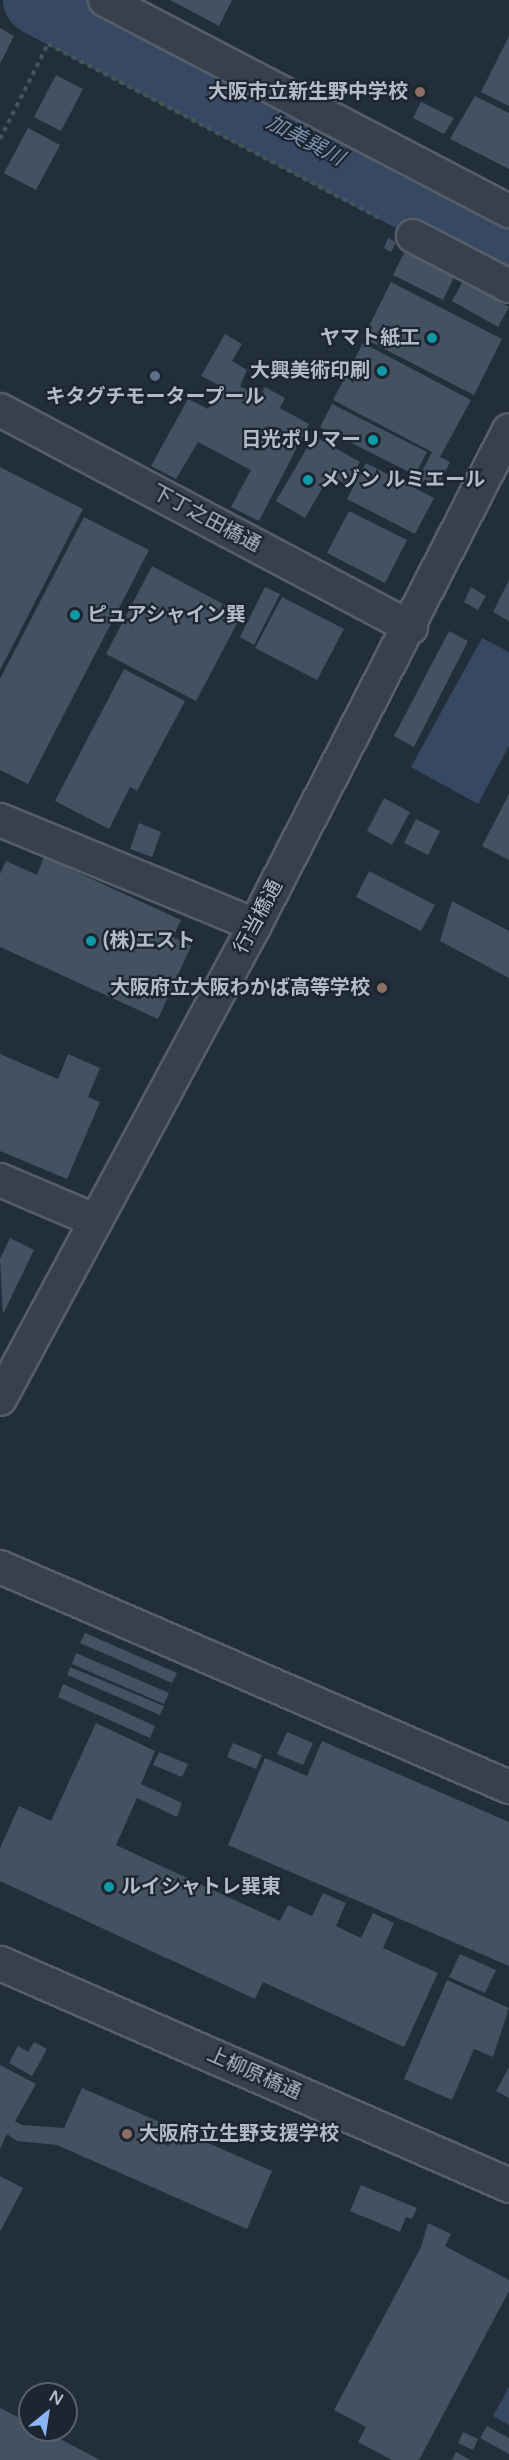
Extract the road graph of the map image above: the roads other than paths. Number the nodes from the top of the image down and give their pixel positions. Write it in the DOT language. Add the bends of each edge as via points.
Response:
graph roads {
  1 [pos="105,0"];
  2 [pos="509,211"];
  3 [pos="413,236"];
  4 [pos="509,286"];
  5 [pos="0,410"];
  6 [pos="509,430"];
  7 [pos="411,628"];
  8 [pos="0,820"];
  9 [pos="255,925"];
  10 [pos="0,1180"];
  11 [pos="96,1221"];
  12 [pos="0,1399"];
  13 [pos="0,1567"];
  14 [pos="509,1787"];
  15 [pos="0,1963"];
  16 [pos="509,2185"];
  1 -- 2 [label="street"];
  3 -- 4 [label="street"];
  5 -- 7 [label="street, 下丁之田橋通"];
  6 -- 7 [label="street, 行当橋通"];
  7 -- 9 [label="street, 行当橋通"];
  8 -- 9 [label="street"];
  9 -- 11 [label="street, 行当橋通"];
  10 -- 11 [label="street"];
  11 -- 12 [label="street, 行当橋通"];
  13 -- 14 [label="street"];
  15 -- 16 [label="street, 上柳原橋通"];
}
